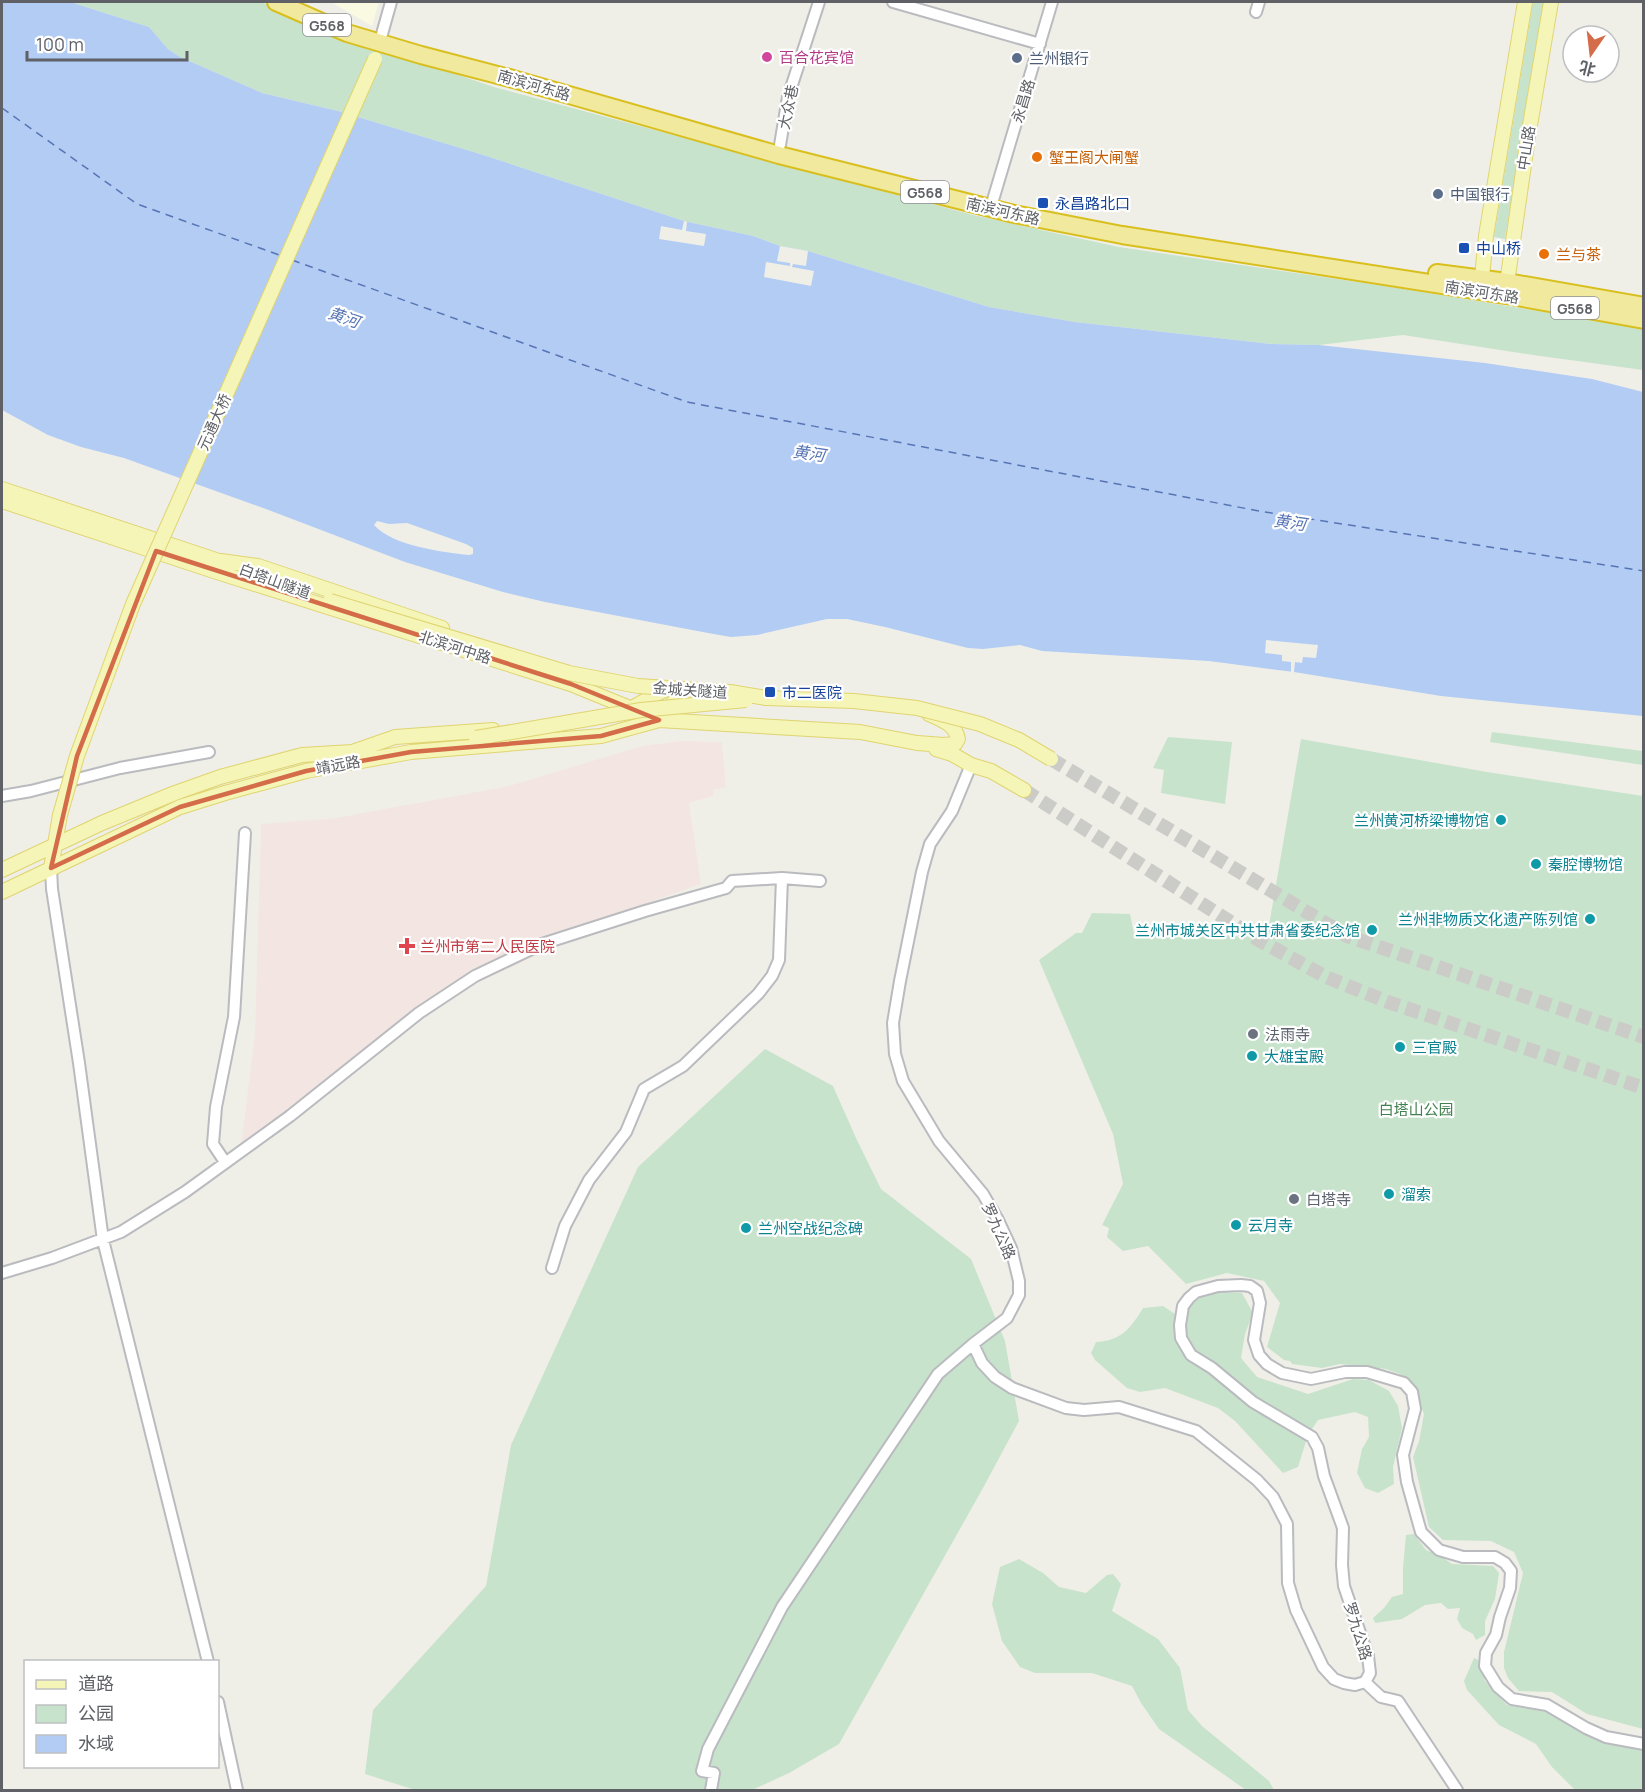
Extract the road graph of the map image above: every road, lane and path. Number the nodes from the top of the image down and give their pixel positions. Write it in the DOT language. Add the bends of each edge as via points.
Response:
graph roads {
  1 [pos="276,2"];
  2 [pos="301,2"];
  3 [pos="392,2"];
  4 [pos="819,2"];
  5 [pos="893,2"];
  6 [pos="1052,2"];
  7 [pos="1525,2"];
  8 [pos="1551,2"];
  9 [pos="381,38"];
  10 [pos="1040,45"];
  11 [pos="780,145"];
  12 [pos="993,200"];
  13 [pos="1481,285"];
  14 [pos="1506,289"];
  15 [pos="1644,306"];
  16 [pos="1644,320"];
  17 [pos="2,489"];
  18 [pos="2,501"];
  19 [pos="221,561"];
  20 [pos="330,601"];
  21 [pos="664,690"];
  22 [pos="682,691"];
  23 [pos="766,698"];
  24 [pos="630,709"];
  25 [pos="659,720"];
  26 [pos="917,743"];
  27 [pos="209,752"];
  28 [pos="352,752"];
  29 [pos="1051,759"];
  30 [pos="971,765"];
  31 [pos="1024,790"];
  32 [pos="2,796"];
  33 [pos="245,833"];
  34 [pos="55,844"];
  35 [pos="51,868"];
  36 [pos="2,870"];
  37 [pos="782,878"];
  38 [pos="820,881"];
  39 [pos="2,892"];
  40 [pos="225,1162"];
  41 [pos="103,1240"];
  42 [pos="552,1268"];
  43 [pos="2,1273"];
  44 [pos="973,1344"];
  45 [pos="208,1660"];
  46 [pos="1365,1682"];
  47 [pos="219,1707"];
  48 [pos="1644,1744"];
  49 [pos="237,1791"];
  50 [pos="711,1791"];
  51 [pos="1457,1791"];
  1 -- 9 [label="highway, 南滨河东路 / G568" via="347,33"];
  2 -- 9 [label="highway, 南滨河东路 / G568"];
  3 -- 9 [label="street"];
  4 -- 11 [label="street, 大众巷" via="788,97"];
  5 -- 10 [label="street"];
  6 -- 10 [label="street, 永昌路"];
  7 -- 13 [label="main road, 中山路"];
  8 -- 14 [label="main road, 中山路"];
  9 -- 11 [label="highway, 南滨河东路 / G568"];
  9 -- 13 [label="highway, 南滨河东路 / G568" via="790,158 1006,213 1122,235"];
  9 -- 34 [label="main road, 元通大桥, bridge" via="133,604 77,756"];
  10 -- 12 [label="street, 永昌路"];
  11 -- 12 [label="highway, 南滨河东路 / G568"];
  12 -- 13 [label="highway, 南滨河东路 / G568" via="1121,226 1244,243"];
  13 -- 14 [label="highway, 南滨河东路 / G568"];
  14 -- 15 [label="highway, 南滨河东路 / G568"];
  14 -- 16 [label="highway, 南滨河东路 / G568"];
  17 -- 19 [label="main road"];
  18 -- 24 [label="main road, 北滨河中路" via="571,684"];
  19 -- 20 [label="main road, 白塔山隧道"];
  19 -- 21 [label="main road" via="258,566 572,672"];
  20 -- 23 [label="main road, 金城关隧道, bridge" via="569,673 638,686"];
  21 -- 22 [label="main road"];
  21 -- 24 [label="main road, 靖远路"];
  22 -- 25 [label="main road"];
  22 -- 26 [label="main road" via="895,700 940,718 957,733 955,744"];
  23 -- 28 [label="main road, bridge" via="641,710 476,738"];
  23 -- 29 [label="main road, 金城关隧道, bridge" via="917,708 980,724"];
  24 -- 25 [label="main road, 北滨河中路"];
  24 -- 28 [label="main road, 靖远路" via="540,726 394,737"];
  25 -- 26 [label="main road, 北滨河中路" via="860,732"];
  25 -- 35 [label="main road, 靖远路" via="601,736 411,752 306,771 180,807"];
  26 -- 30 [label="main road" via="952,754"];
  27 -- 32 [label="street"];
  28 -- 34 [label="main road, 靖远路" via="302,755 220,777"];
  30 -- 31 [label="main road" via="991,771"];
  30 -- 44 [label="street, 罗九公路" via="952,811 930,844 893,1023 903,1081 939,1141 983,1194 1011,1248 1019,1295 1007,1318"];
  33 -- 40 [label="street" via="234,1017 216,1107 213,1144"];
  34 -- 35 [label="main road, 元通大桥"];
  34 -- 36 [label="main road, 靖远路"];
  35 -- 39 [label="main road, 靖远路"];
  35 -- 41 [label="street"];
  37 -- 38 [label="street"];
  37 -- 40 [label="street" via="732,881 726,888 542,944 475,976 419,1013 290,1116"];
  37 -- 42 [label="street" via="779,960 772,976 683,1066 644,1089 626,1132 589,1180 565,1226"];
  40 -- 41 [label="street" via="185,1192"];
  41 -- 43 [label="street"];
  41 -- 45 [label="street"];
  44 -- 46 [label="street, 罗九公路" via="982,1363 1012,1388 1066,1408 1119,1407 1196,1431 1257,1480 1273,1497 1287,1524 1288,1583 1323,1667 1344,1683"];
  44 -- 50 [label="street" via="938,1374 782,1607 708,1749 702,1771 714,1773"];
  46 -- 48 [label="street, 罗九公路" via="1370,1673 1368,1656 1344,1586 1343,1528 1318,1448 1312,1437 1253,1402 1191,1355 1181,1338 1180,1325 1183,1306 1196,1292 1241,1285 1257,1291 1260,1303 1254,1340 1259,1355 1282,1373 1311,1379 1366,1372 1404,1383 1412,1392 1415,1409 1403,1455 1421,1532 1440,1550 1463,1557 1495,1557 1511,1571 1496,1635 1486,1653 1489,1675 1512,1700 1547,1705 1606,1737"];
  46 -- 51 [label="street" via="1381,1697 1398,1701"];
  47 -- 49 [label="street"];
}
